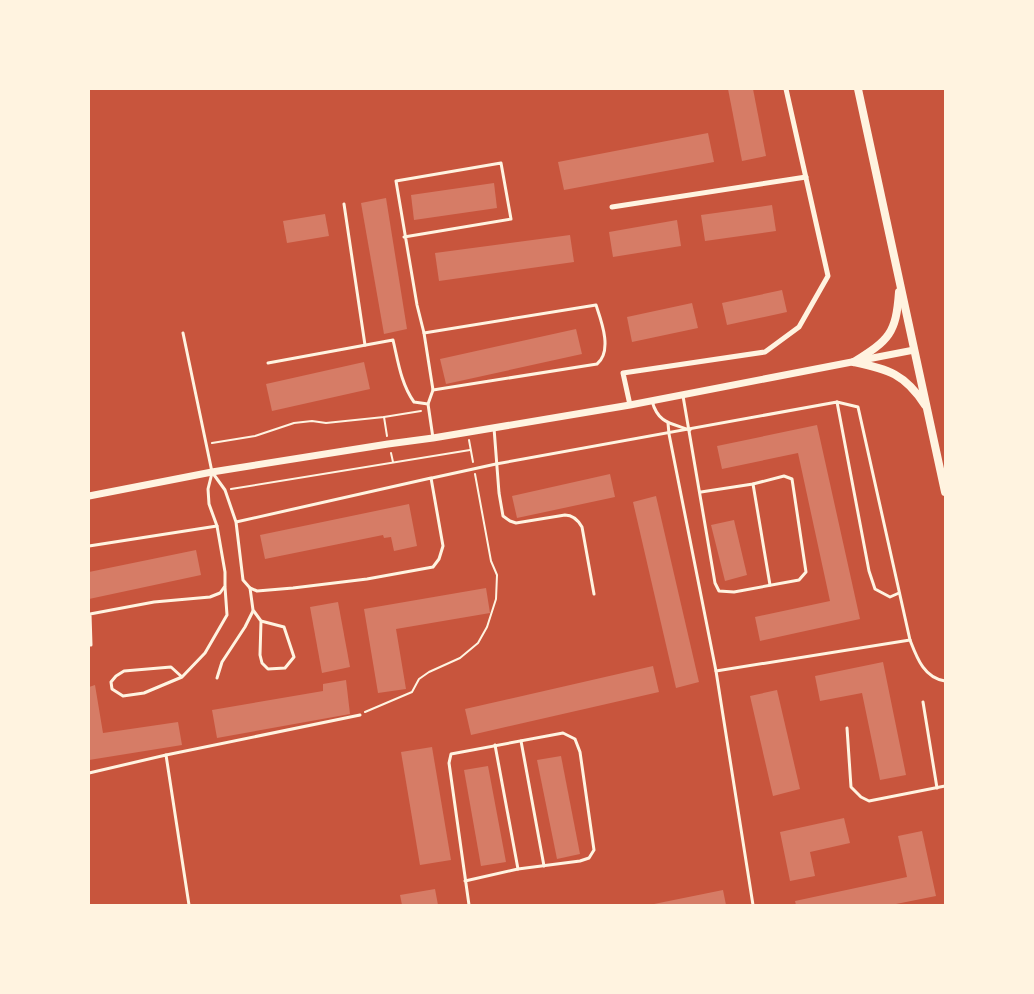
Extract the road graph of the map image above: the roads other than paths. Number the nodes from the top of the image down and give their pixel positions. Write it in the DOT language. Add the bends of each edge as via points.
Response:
graph roads {
  1 [pos="786,89"];
  2 [pos="858,89"];
  3 [pos="806,178"];
  4 [pos="344,204"];
  5 [pos="612,207"];
  6 [pos="404,237"];
  7 [pos="900,282"];
  8 [pos="183,333"];
  9 [pos="424,333"];
  10 [pos="365,345"];
  11 [pos="914,350"];
  12 [pos="854,362"];
  13 [pos="268,363"];
  14 [pos="434,390"];
  15 [pos="683,395"];
  16 [pos="652,401"];
  17 [pos="837,402"];
  18 [pos="428,404"];
  19 [pos="630,405"];
  20 [pos="927,408"];
  21 [pos="668,423"];
  22 [pos="494,428"];
  23 [pos="690,430"];
  24 [pos="669,434"];
  25 [pos="433,438"];
  26 [pos="496,464"];
  27 [pos="212,472"];
  28 [pos="431,478"];
  29 [pos="754,484"];
  30 [pos="701,492"];
  31 [pos="945,492"];
  32 [pos="89,496"];
  33 [pos="236,522"];
  34 [pos="216,526"];
  35 [pos="89,546"];
  36 [pos="770,585"];
  37 [pos="225,586"];
  38 [pos="250,588"];
  39 [pos="899,593"];
  40 [pos="594,594"];
  41 [pos="253,610"];
  42 [pos="261,621"];
  43 [pos="910,640"];
  44 [pos="89,645"];
  45 [pos="716,671"];
  46 [pos="182,677"];
  47 [pos="217,678"];
  48 [pos="945,681"];
  49 [pos="923,702"];
  50 [pos="360,714"];
  51 [pos="847,728"];
  52 [pos="521,741"];
  53 [pos="495,745"];
  54 [pos="166,755"];
  55 [pos="89,773"];
  56 [pos="945,786"];
  57 [pos="937,788"];
  58 [pos="544,866"];
  59 [pos="518,870"];
  60 [pos="465,881"];
  61 [pos="189,905"];
  62 [pos="469,905"];
  63 [pos="753,905"];
  1 -- 3 [label="street"];
  2 -- 7 [label="main road"];
  3 -- 5 [label="street"];
  3 -- 19 [label="street" via="828,276 798,327 765,352 623,373"];
  4 -- 10 [label="lane"];
  6 -- 6 [label="lane" via="396,181 501,163 512,219"];
  6 -- 9 [label="lane"];
  7 -- 11 [label="main road"];
  7 -- 12 [label="main road" via="898,311 891,333 875,349"];
  8 -- 27 [label="lane"];
  9 -- 14 [label="lane"];
  9 -- 14 [label="lane" via="596,305 604,338 604,350 597,364"];
  10 -- 13 [label="lane"];
  10 -- 18 [label="lane" via="393,340 408,394 414,402"];
  11 -- 12 [label="street"];
  11 -- 20 [label="main road"];
  12 -- 15 [label="street"];
  12 -- 20 [label="main road" via="878,367 898,376 914,389"];
  14 -- 18 [label="lane"];
  15 -- 16 [label="street"];
  15 -- 23 [label="lane"];
  16 -- 19 [label="street"];
  16 -- 21 [label="lane" via="655,412"];
  17 -- 23 [label="lane"];
  17 -- 39 [label="lane" via="858,407"];
  17 -- 39 [label="lane" via="868,571 875,589 890,597"];
  18 -- 25 [label="lane"];
  19 -- 22 [label="street"];
  20 -- 31 [label="main road"];
  21 -- 23 [label="lane"];
  21 -- 24 [label="lane"];
  22 -- 25 [label="street"];
  22 -- 26 [label="lane"];
  23 -- 24 [label="lane"];
  23 -- 30 [label="lane"];
  24 -- 26 [label="lane"];
  24 -- 45 [label="lane"];
  25 -- 27 [label="street"];
  26 -- 28 [label="lane"];
  26 -- 40 [label="lane" via="503,516 510,521 516,523 569,515 578,520"];
  27 -- 32 [label="street"];
  27 -- 33 [label="lane" via="225,490"];
  27 -- 34 [label="lane" via="209,504"];
  28 -- 33 [label="lane"];
  28 -- 38 [label="lane" via="443,546 433,567 293,588 257,591"];
  29 -- 30 [label="lane"];
  29 -- 36 [label="lane"];
  29 -- 36 [label="lane" via="784,476 792,479 806,572 799,580"];
  30 -- 36 [label="lane" via="715,583 719,591 734,592"];
  33 -- 38 [label="lane" via="243,580"];
  34 -- 35 [label="lane"];
  34 -- 37 [label="lane"];
  37 -- 44 [label="lane" via="220,594 90,614"];
  37 -- 46 [label="lane" via="227,615 205,654"];
  38 -- 41 [label="lane"];
  39 -- 43 [label="lane"];
  41 -- 42 [label="lane"];
  41 -- 47 [label="lane" via="222,662"];
  42 -- 42 [label="lane" via="284,627 294,657 285,668 268,669 262,663"];
  43 -- 45 [label="lane"];
  43 -- 48 [label="lane" via="928,675"];
  45 -- 63 [label="lane"];
  46 -- 46 [label="lane" via="144,693 123,696 112,689 111,682 124,671 171,667"];
  49 -- 57 [label="lane"];
  50 -- 54 [label="lane"];
  51 -- 57 [label="lane" via="851,787 861,797 869,801"];
  52 -- 53 [label="lane"];
  52 -- 58 [label="lane"];
  52 -- 58 [label="lane" via="563,733 575,739 580,752 594,850 589,858 580,861"];
  53 -- 59 [label="lane"];
  53 -- 60 [label="lane" via="451,754 449,763"];
  54 -- 55 [label="lane"];
  54 -- 61 [label="lane"];
  56 -- 57 [label="lane"];
  58 -- 59 [label="lane"];
  59 -- 60 [label="lane"];
  60 -- 62 [label="lane"];
}
